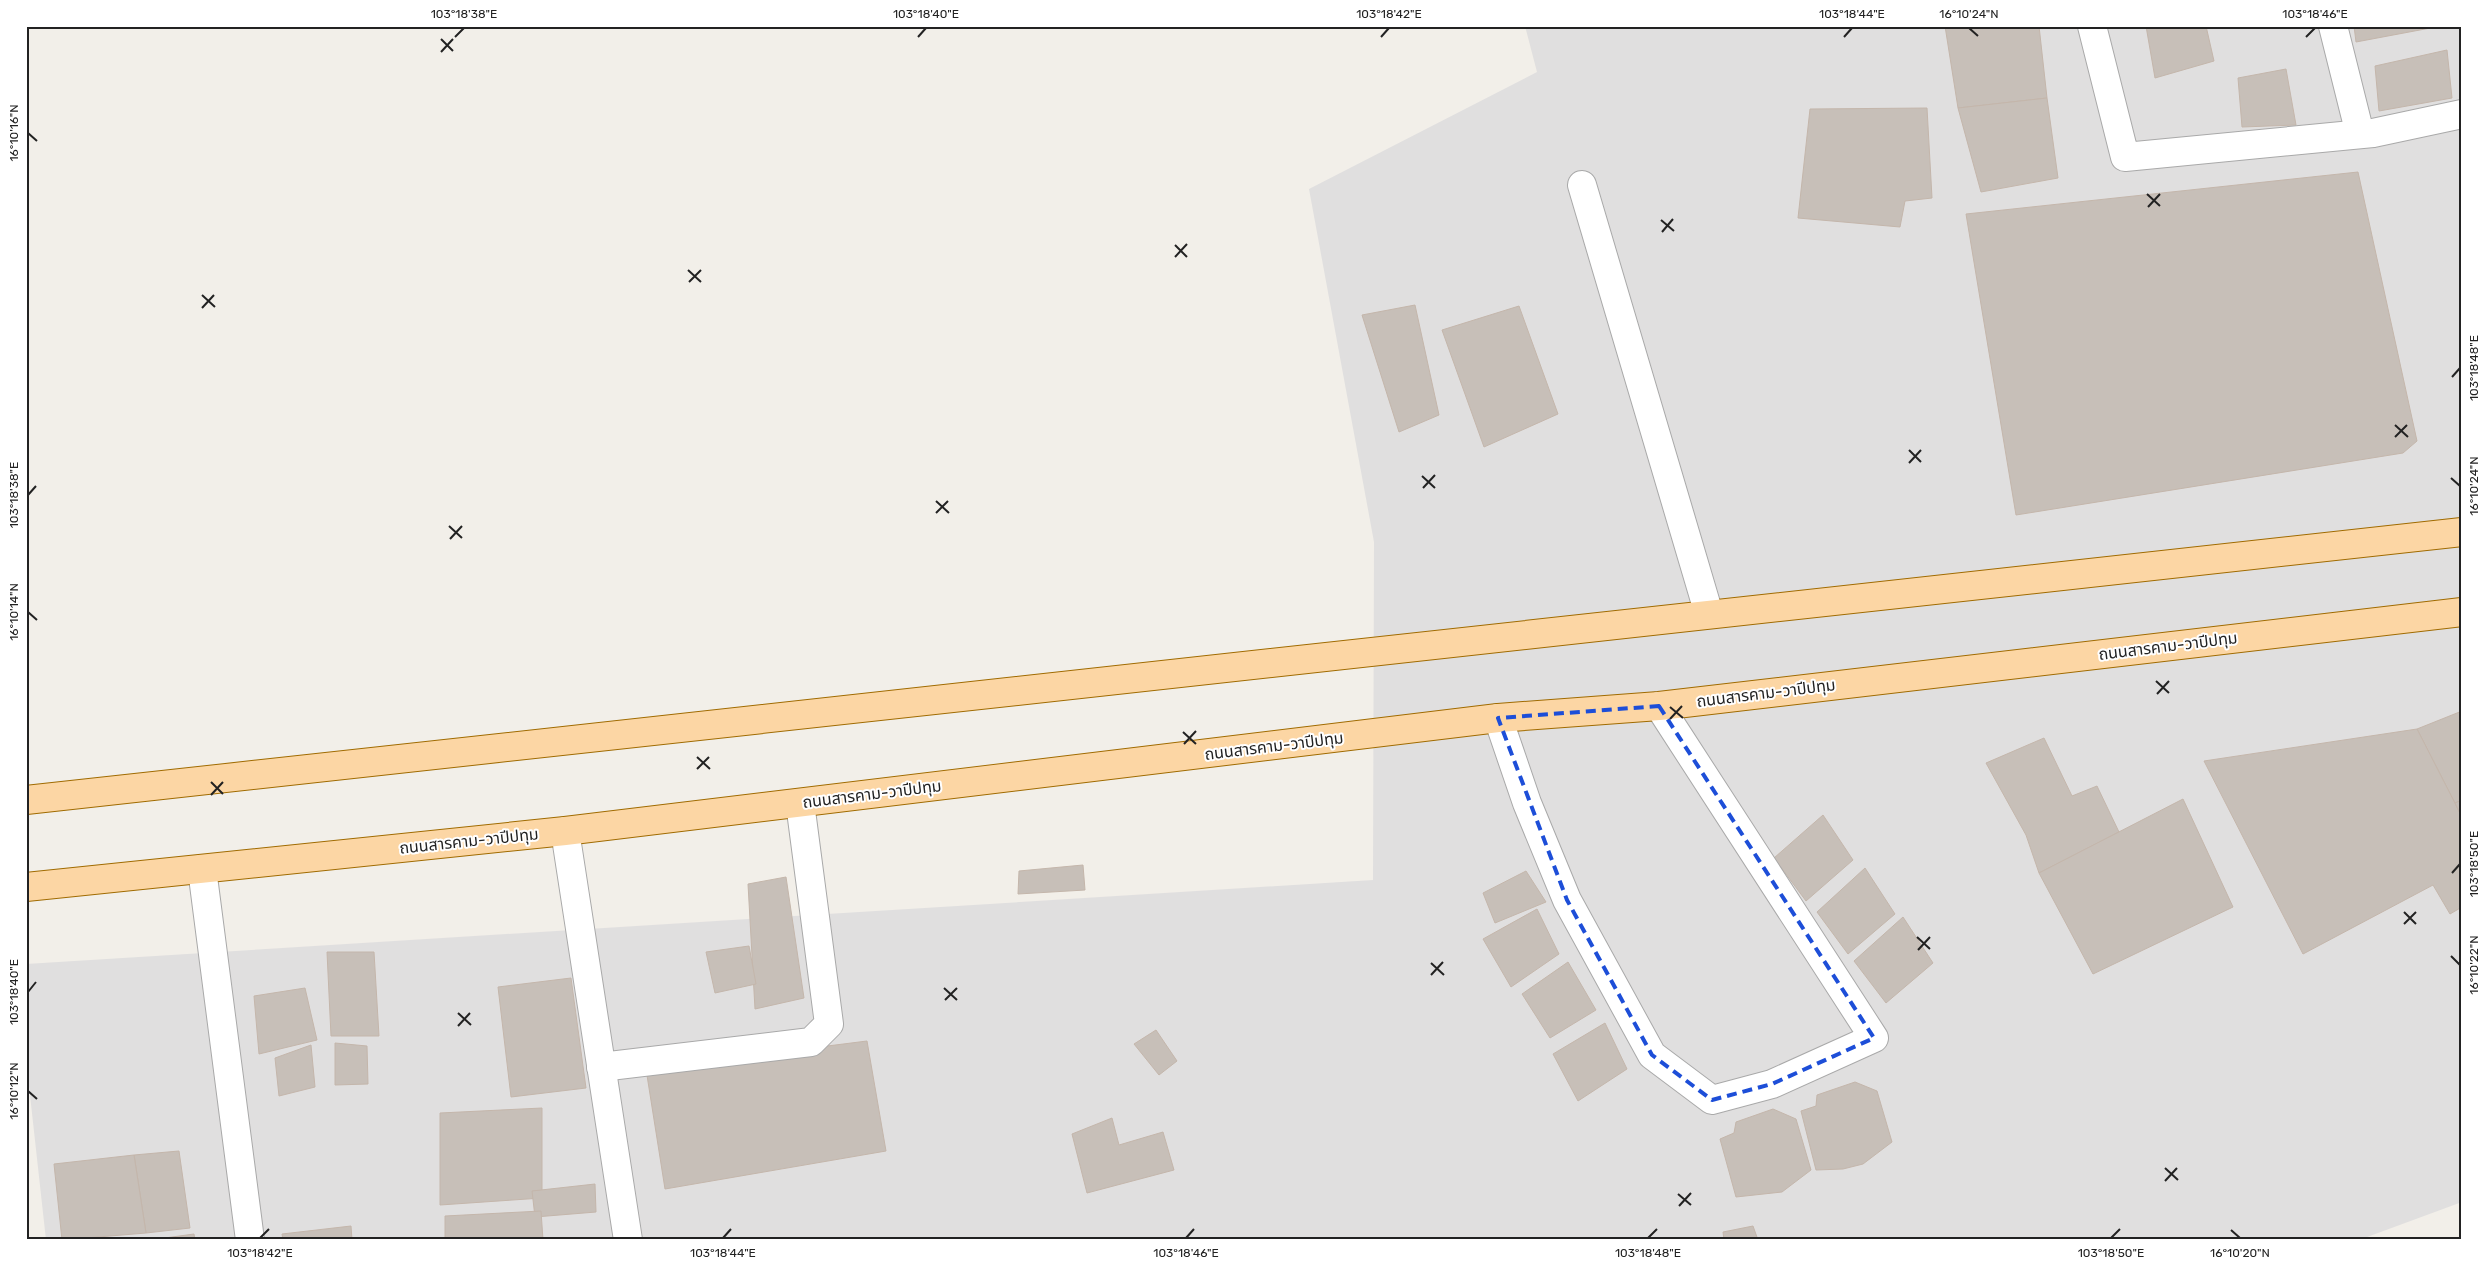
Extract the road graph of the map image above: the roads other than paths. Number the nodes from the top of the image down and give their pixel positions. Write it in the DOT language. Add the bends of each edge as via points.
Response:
graph roads {
  1 [pos="2092,26"];
  2 [pos="2333,26"];
  3 [pos="2462,114"];
  4 [pos="2360,134"];
  5 [pos="1582,184"];
  6 [pos="2462,532"];
  7 [pos="2462,612"];
  8 [pos="1709,614"];
  9 [pos="1659,706"];
  10 [pos="1498,718"];
  11 [pos="26,800"];
  12 [pos="800,803"];
  13 [pos="565,831"];
  14 [pos="202,869"];
  15 [pos="26,887"];
  16 [pos="602,1067"];
  17 [pos="250,1240"];
  18 [pos="628,1240"];
  1 -- 4 [label="street" via="2125,157"];
  2 -- 4 [label="street"];
  3 -- 4 [label="street"];
  5 -- 8 [label="street"];
  6 -- 8 [label="main road"];
  7 -- 9 [label="main road, ถนนสารคาม-วาปีปทุม"];
  8 -- 11 [label="main road"];
  9 -- 10 [label="main road, ถนนสารคาม-วาปีปทุม"];
  9 -- 10 [label="street" via="1874,1038 1772,1084 1712,1100 1652,1055 1567,900"];
  10 -- 12 [label="main road, ถนนสารคาม-วาปีปทุม"];
  12 -- 13 [label="main road, ถนนสารคาม-วาปีปทุม"];
  12 -- 16 [label="street" via="829,1024 811,1042"];
  13 -- 14 [label="main road, ถนนสารคาม-วาปีปทุม"];
  13 -- 16 [label="street"];
  14 -- 15 [label="main road, ถนนสารคาม-วาปีปทุม"];
  14 -- 17 [label="street"];
  16 -- 18 [label="street"];
}
